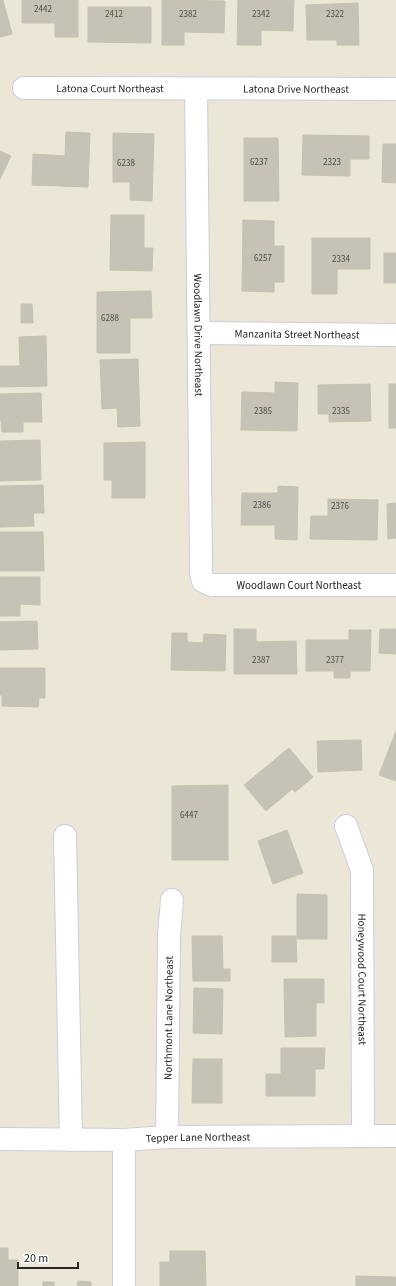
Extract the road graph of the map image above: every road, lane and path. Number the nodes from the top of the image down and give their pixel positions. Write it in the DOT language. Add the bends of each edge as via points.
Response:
graph roads {
  1 [pos="24,88"];
  2 [pos="196,89"];
  3 [pos="396,89"];
  4 [pos="199,334"];
  5 [pos="396,335"];
  6 [pos="203,581"];
  7 [pos="396,585"];
  8 [pos="346,826"];
  9 [pos="65,836"];
  10 [pos="172,900"];
  11 [pos="363,1136"];
  12 [pos="396,1136"];
  13 [pos="167,1137"];
  14 [pos="0,1139"];
  15 [pos="71,1140"];
  16 [pos="124,1140"];
  17 [pos="124,1286"];
  1 -- 2 [label="street, Latona Court Northeast"];
  2 -- 3 [label="street, Latona Drive Northeast"];
  2 -- 4 [label="street, Woodlawn Drive Northeast"];
  4 -- 5 [label="street, Manzanita Street Northeast"];
  4 -- 6 [label="street, Woodlawn Drive Northeast"];
  6 -- 7 [label="street, Woodlawn Court Northeast" via="211,585"];
  8 -- 11 [label="street, Honeywood Court Northeast" via="362,870"];
  9 -- 15 [label="street"];
  10 -- 13 [label="street, Northmont Lane Northeast" via="169,935"];
  11 -- 12 [label="street, Tepper Lane Northeast"];
  11 -- 13 [label="street, Tepper Lane Northeast"];
  13 -- 16 [label="street, Tepper Lane Northeast"];
  14 -- 15 [label="street, Tepper Lane Northeast"];
  15 -- 16 [label="street, Tepper Lane Northeast"];
  16 -- 17 [label="street"];
}
